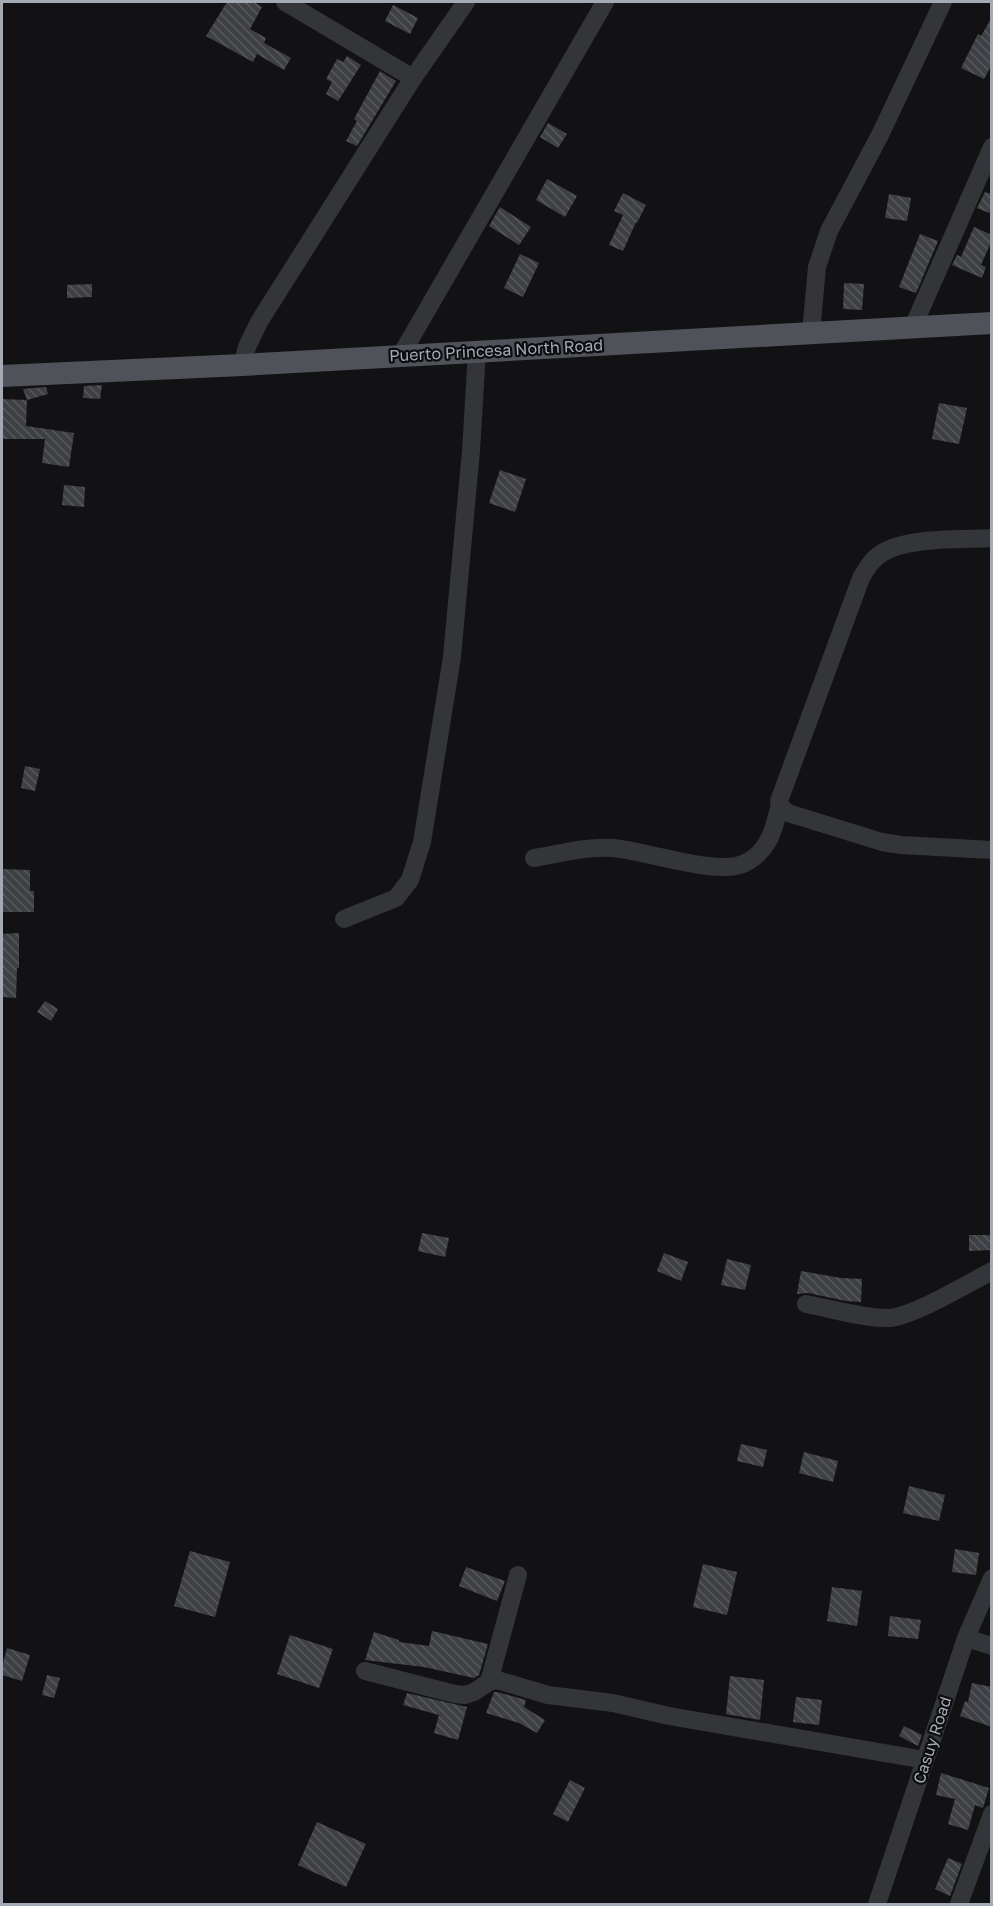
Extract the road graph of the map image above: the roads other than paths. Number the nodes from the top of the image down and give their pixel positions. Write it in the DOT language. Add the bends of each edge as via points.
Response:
graph roads {
  1 [pos="285,2"];
  2 [pos="464,2"];
  3 [pos="605,2"];
  4 [pos="943,2"];
  5 [pos="413,78"];
  6 [pos="992,147"];
  7 [pos="992,323"];
  8 [pos="913,327"];
  9 [pos="811,333"];
  10 [pos="477,351"];
  11 [pos="400,355"];
  12 [pos="242,365"];
  13 [pos="2,376"];
  14 [pos="992,538"];
  15 [pos="780,806"];
  16 [pos="992,850"];
  17 [pos="534,858"];
  18 [pos="344,919"];
  19 [pos="992,1271"];
  20 [pos="806,1304"];
  21 [pos="518,1575"];
  22 [pos="992,1578"];
  23 [pos="966,1638"];
  24 [pos="992,1646"];
  25 [pos="365,1671"];
  26 [pos="489,1682"];
  27 [pos="925,1760"];
  28 [pos="991,1820"];
  29 [pos="884,1903"];
  30 [pos="959,1905"];
  1 -- 5 [label="street"];
  2 -- 5 [label="street"];
  3 -- 11 [label="street"];
  4 -- 9 [label="street" via="829,231 817,267"];
  5 -- 12 [label="street" via="260,321"];
  6 -- 8 [label="street"];
  7 -- 8 [label="main road, Puerto Princesa North Road"];
  8 -- 9 [label="main road, Puerto Princesa North Road"];
  9 -- 10 [label="main road, Puerto Princesa North Road"];
  10 -- 11 [label="main road, Puerto Princesa North Road"];
  10 -- 18 [label="street" via="452,657 422,842 410,880 396,898"];
  11 -- 12 [label="main road, Puerto Princesa North Road"];
  12 -- 13 [label="main road, Puerto Princesa North Road"];
  14 -- 15 [label="street" via="895,546 869,565 785,782"];
  15 -- 16 [label="street" via="788,813 882,842"];
  15 -- 17 [label="street" via="768,840 757,855 743,864 724,868 613,848"];
  19 -- 20 [label="street" via="919,1308 890,1318"];
  21 -- 26 [label="street"];
  22 -- 23 [label="street, Casuy Road"];
  23 -- 24 [label="street"];
  23 -- 27 [label="street, Casuy Road"];
  25 -- 26 [label="street" via="465,1695"];
  26 -- 27 [label="street" via="507,1681 548,1695 613,1703"];
  27 -- 29 [label="street, Casuy Road"];
  28 -- 30 [label="street"];
}
